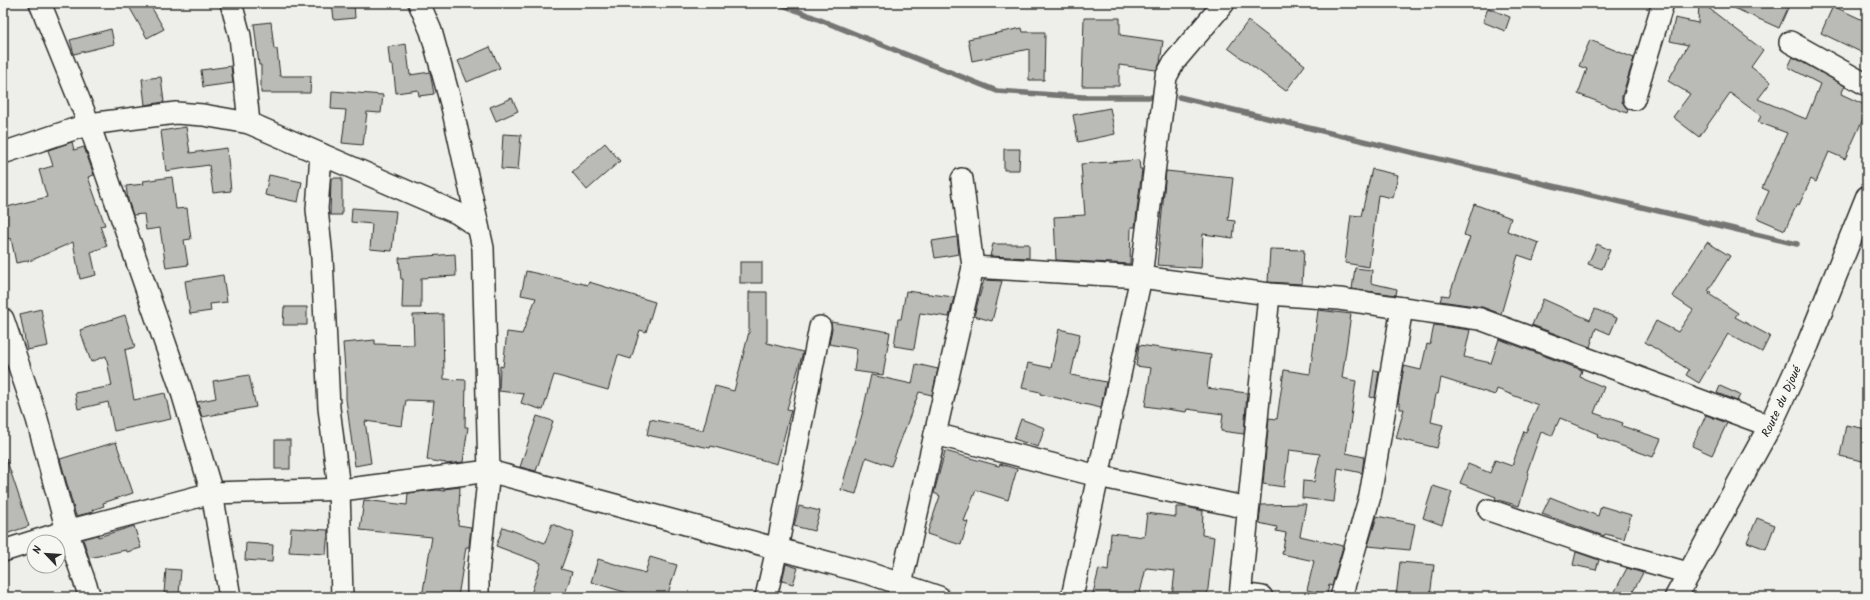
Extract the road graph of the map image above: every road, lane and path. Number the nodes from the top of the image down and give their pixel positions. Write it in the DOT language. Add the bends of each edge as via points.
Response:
graph roads {
  1 [pos="40,3"];
  2 [pos="231,3"];
  3 [pos="419,3"];
  4 [pos="1224,3"];
  5 [pos="1663,3"];
  6 [pos="1790,42"];
  7 [pos="1867,85"];
  8 [pos="1634,99"];
  9 [pos="249,123"];
  10 [pos="89,124"];
  11 [pos="3,153"];
  12 [pos="321,154"];
  13 [pos="962,179"];
  14 [pos="1867,198"];
  15 [pos="478,227"];
  16 [pos="973,267"];
  17 [pos="1141,277"];
  18 [pos="1270,294"];
  19 [pos="1402,308"];
  20 [pos="3,319"];
  21 [pos="820,326"];
  22 [pos="1770,426"];
  23 [pos="935,434"];
  24 [pos="489,471"];
  25 [pos="1098,476"];
  26 [pos="339,489"];
  27 [pos="212,494"];
  28 [pos="1248,508"];
  29 [pos="1490,510"];
  30 [pos="67,531"];
  31 [pos="777,549"];
  32 [pos="3,551"];
  33 [pos="1688,573"];
  34 [pos="899,591"];
  35 [pos="1240,595"];
  36 [pos="90,597"];
  37 [pos="230,597"];
  38 [pos="342,597"];
  39 [pos="478,597"];
  40 [pos="766,597"];
  41 [pos="939,597"];
  42 [pos="1072,597"];
  43 [pos="1262,597"];
  44 [pos="1341,597"];
  45 [pos="1676,597"];
  1 -- 10 [label="street"];
  2 -- 9 [label="street" via="240,36"];
  3 -- 15 [label="street" via="431,31 450,99"];
  4 -- 17 [label="street" via="1174,62 1166,77"];
  5 -- 8 [label="street"];
  6 -- 7 [label="street"];
  9 -- 10 [label="street" via="176,113"];
  9 -- 12 [label="street"];
  10 -- 11 [label="street"];
  10 -- 27 [label="street" via="181,389"];
  12 -- 15 [label="street" via="457,213"];
  12 -- 26 [label="street" via="317,209 329,408"];
  13 -- 16 [label="street"];
  14 -- 22 [label="main road, Route du Djoué" via="1808,344"];
  15 -- 24 [label="street" via="483,248"];
  16 -- 17 [label="street"];
  16 -- 23 [label="street"];
  17 -- 18 [label="street"];
  17 -- 25 [label="street"];
  18 -- 19 [label="street" via="1339,299"];
  18 -- 28 [label="street"];
  19 -- 22 [label="street" via="1480,319"];
  19 -- 44 [label="street" via="1370,496"];
  20 -- 30 [label="street" via="37,419"];
  21 -- 31 [label="street"];
  22 -- 33 [label="main road, Route du Djoué"];
  23 -- 25 [label="street"];
  23 -- 34 [label="street"];
  24 -- 26 [label="street"];
  24 -- 31 [label="street"];
  24 -- 39 [label="street" via="478,574"];
  25 -- 28 [label="street"];
  25 -- 42 [label="street"];
  26 -- 27 [label="street"];
  26 -- 38 [label="street"];
  27 -- 30 [label="street"];
  27 -- 37 [label="street"];
  28 -- 35 [label="street"];
  29 -- 33 [label="street" via="1610,551"];
  30 -- 32 [label="street"];
  30 -- 36 [label="street"];
  31 -- 34 [label="street"];
  31 -- 40 [label="street"];
  33 -- 45 [label="main road, Route du Djoué"];
  34 -- 41 [label="street"];
  35 -- 43 [label="street"];
}
